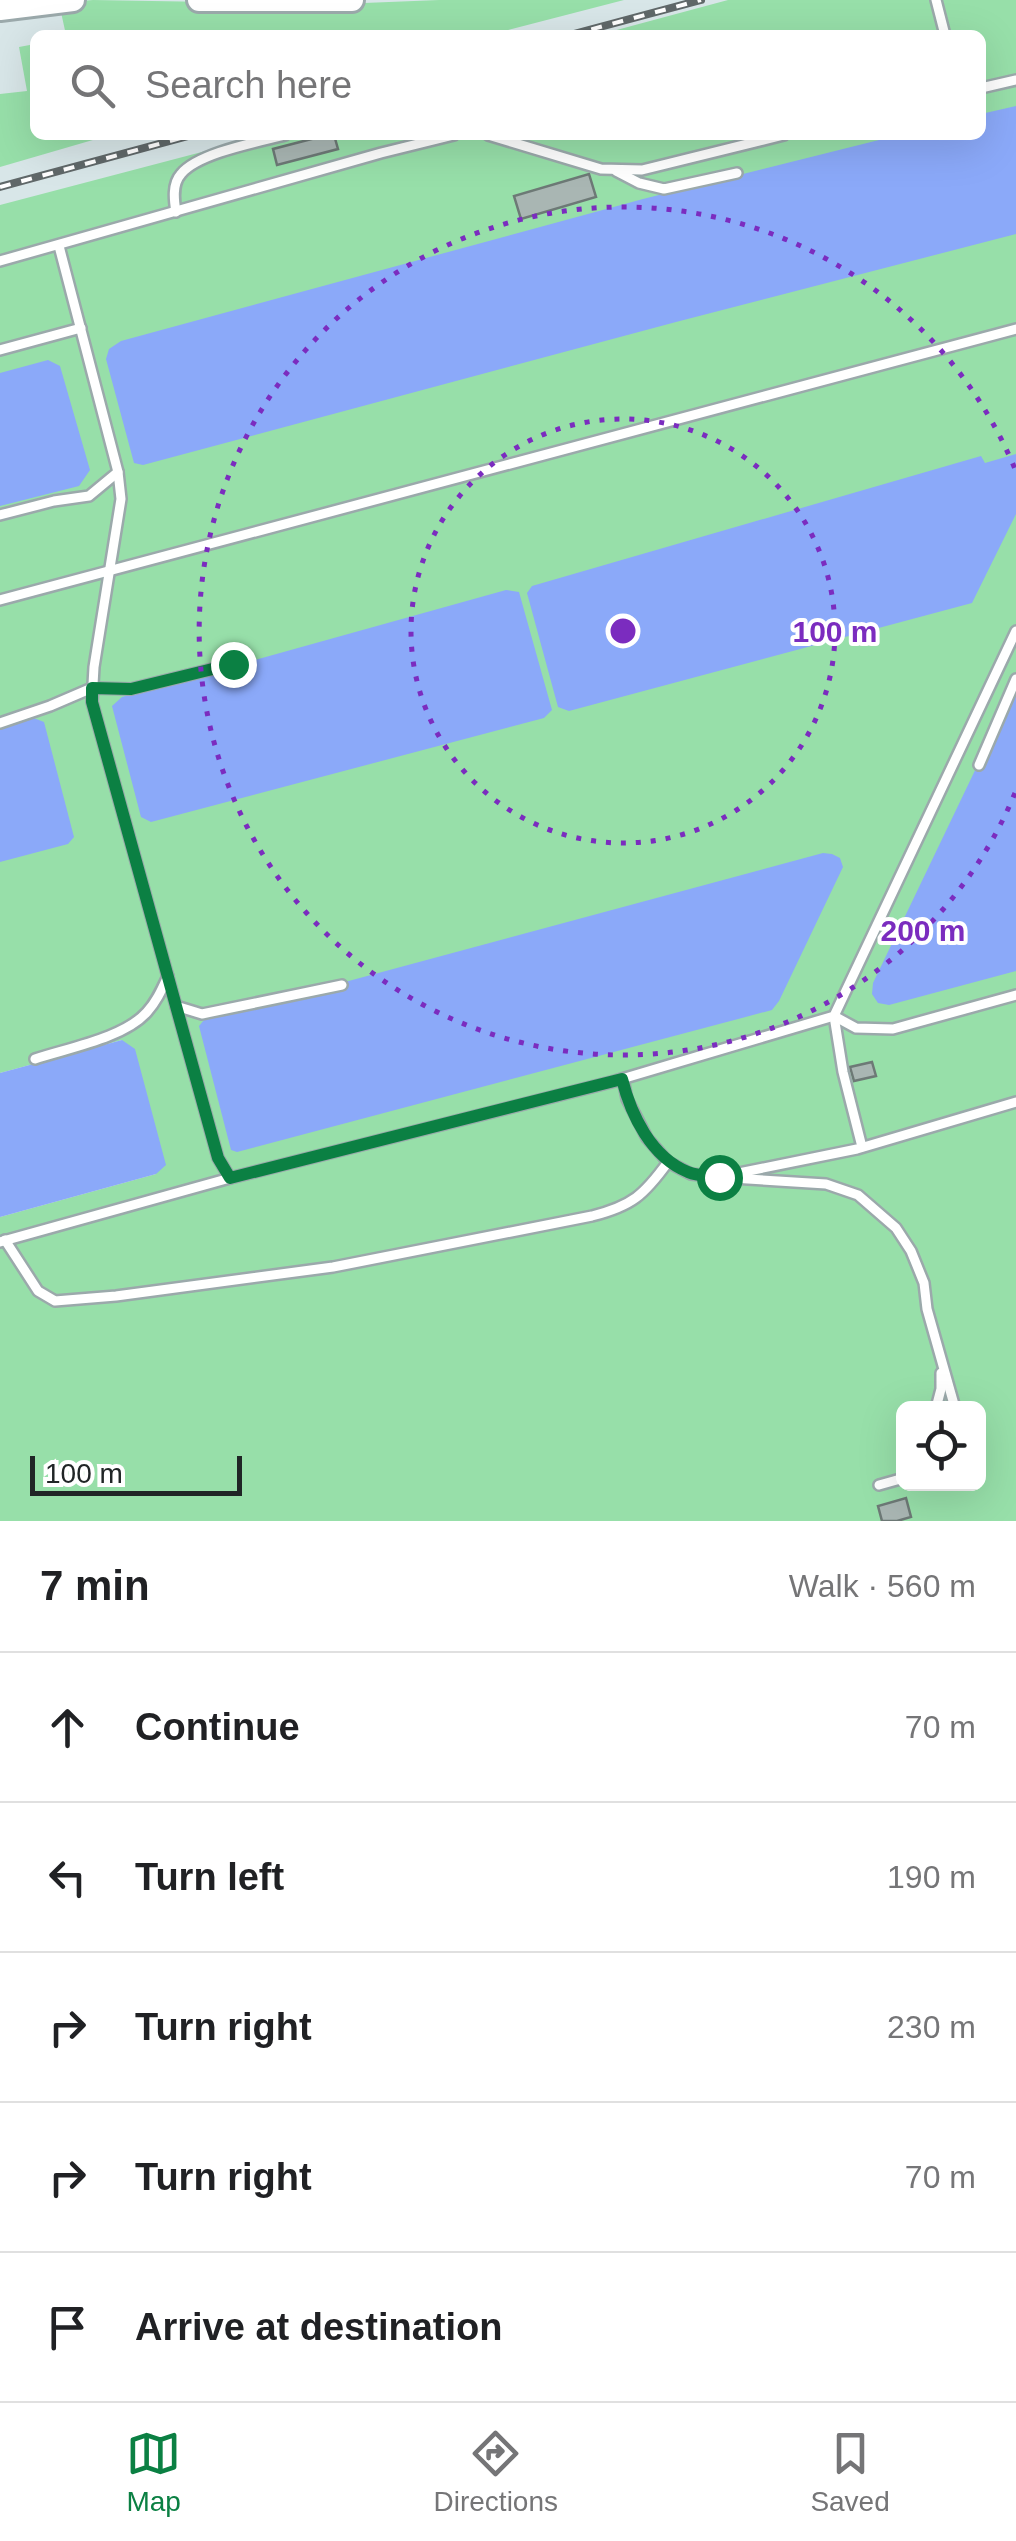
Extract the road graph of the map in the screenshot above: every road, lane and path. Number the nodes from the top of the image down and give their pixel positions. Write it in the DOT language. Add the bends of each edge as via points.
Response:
graph roads {
  1 [pos="72,0"];
  2 [pos="199,0"];
  3 [pos="352,0"];
  4 [pos="936,0"];
  5 [pos="0,9"];
  6 [pos="944,30"];
  7 [pos="1016,80"];
  8 [pos="986,87"];
  9 [pos="265,140"];
  10 [pos="434,140"];
  11 [pos="505,140"];
  12 [pos="764,140"];
  13 [pos="614,169"];
  14 [pos="737,173"];
  15 [pos="176,212"];
  16 [pos="59,246"];
  17 [pos="0,260"];
  18 [pos="81,328"];
  19 [pos="1016,330"];
  20 [pos="0,350"];
  21 [pos="118,472"];
  22 [pos="0,514"];
  23 [pos="110,571"];
  24 [pos="0,600"];
  25 [pos="1016,631"];
  26 [pos="233,664"];
  27 [pos="1016,679"];
  28 [pos="92,688"];
  29 [pos="0,723"];
  30 [pos="979,765"];
  31 [pos="168,976"];
  32 [pos="342,984"];
  33 [pos="1016,995"];
  34 [pos="176,1006"];
  35 [pos="834,1016"];
  36 [pos="34,1059"];
  37 [pos="622,1079"];
  38 [pos="1016,1102"];
  39 [pos="862,1148"];
  40 [pos="668,1162"];
  41 [pos="719,1177"];
  42 [pos="230,1178"];
  43 [pos="2,1241"];
  44 [pos="941,1360"];
  45 [pos="938,1401"];
  46 [pos="952,1401"];
  47 [pos="896,1480"];
  48 [pos="879,1485"];
  1 -- 5 [label="main road"];
  2 -- 3 [label="main road"];
  4 -- 6 [label="lane"];
  7 -- 8 [label="lane"];
  9 -- 15 [label="lane" via="212,154 180,174"];
  10 -- 15 [label="lane"];
  11 -- 13 [label="lane"];
  12 -- 13 [label="lane" via="642,170"];
  13 -- 14 [label="lane" via="664,189"];
  15 -- 16 [label="lane"];
  16 -- 17 [label="lane"];
  16 -- 18 [label="lane"];
  18 -- 20 [label="lane"];
  18 -- 21 [label="lane"];
  19 -- 23 [label="lane"];
  21 -- 22 [label="lane" via="89,496"];
  21 -- 23 [label="lane" via="121,499"];
  23 -- 24 [label="lane"];
  23 -- 28 [label="lane"];
  25 -- 35 [label="lane"];
  26 -- 28 [label="lane" via="131,689"];
  27 -- 30 [label="lane"];
  28 -- 29 [label="lane"];
  28 -- 31 [label="lane"];
  31 -- 34 [label="lane"];
  31 -- 36 [label="lane" via="144,1016 112,1034"];
  32 -- 34 [label="lane" via="202,1014"];
  33 -- 35 [label="lane" via="893,1029 856,1028"];
  34 -- 42 [label="lane" via="218,1158"];
  35 -- 37 [label="lane"];
  35 -- 39 [label="lane"];
  37 -- 40 [label="lane" via="647,1138"];
  37 -- 42 [label="lane"];
  38 -- 39 [label="lane"];
  39 -- 41 [label="lane"];
  40 -- 41 [label="lane"];
  40 -- 43 [label="lane" via="622,1208 592,1216 333,1267 116,1296 55,1301 38,1291"];
  41 -- 44 [label="lane" via="826,1184 858,1195 911,1251"];
  42 -- 43 [label="lane"];
  44 -- 45 [label="lane"];
  44 -- 46 [label="lane"];
  47 -- 48 [label="lane"];
}
